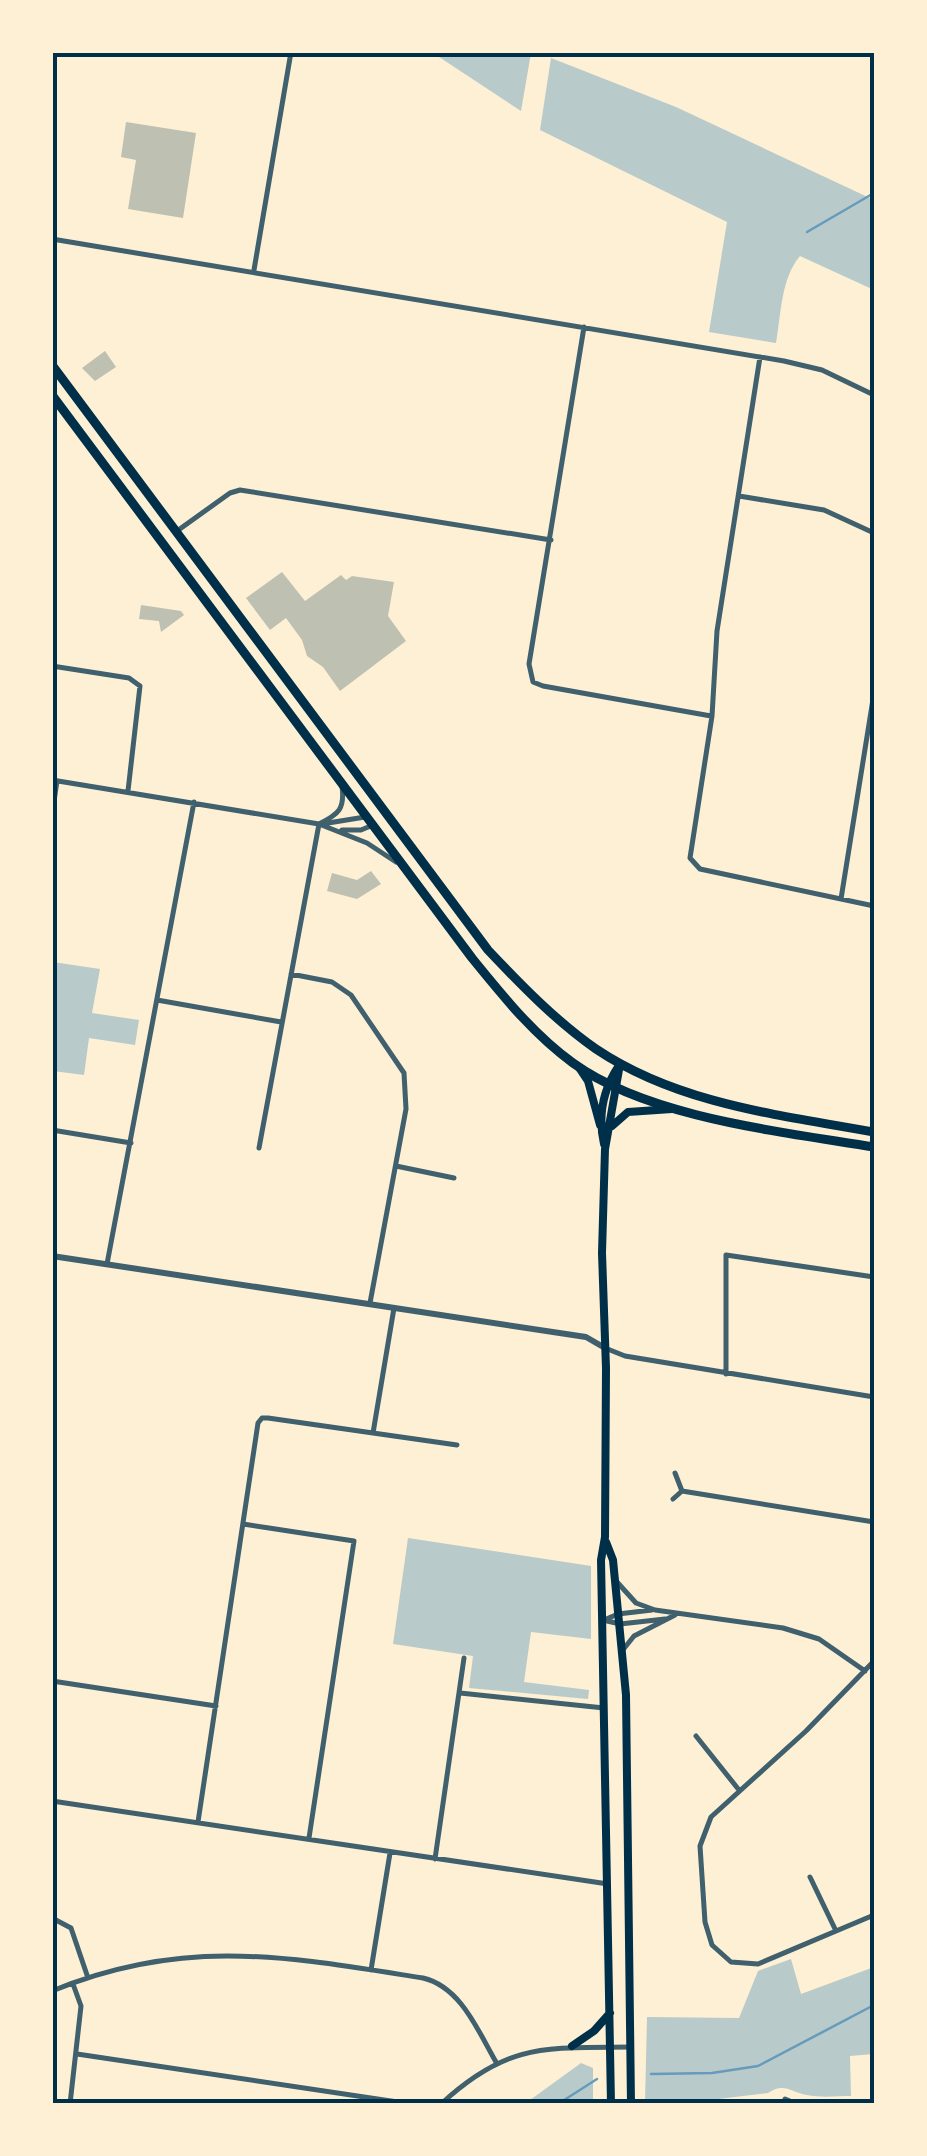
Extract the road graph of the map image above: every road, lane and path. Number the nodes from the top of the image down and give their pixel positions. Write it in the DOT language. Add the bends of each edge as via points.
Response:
graph roads {
  1 [pos="291,52"];
  2 [pos="52,239"];
  3 [pos="254,270"];
  4 [pos="584,327"];
  5 [pos="760,357"];
  6 [pos="52,366"];
  7 [pos="52,395"];
  8 [pos="874,395"];
  9 [pos="739,496"];
  10 [pos="176,532"];
  11 [pos="874,533"];
  12 [pos="550,540"];
  13 [pos="52,666"];
  14 [pos="874,692"];
  15 [pos="712,716"];
  16 [pos="55,781"];
  17 [pos="342,784"];
  18 [pos="128,792"];
  19 [pos="194,802"];
  20 [pos="385,811"];
  21 [pos="52,815"];
  22 [pos="370,821"];
  23 [pos="319,824"];
  24 [pos="336,830"];
  25 [pos="406,871"];
  26 [pos="841,899"];
  27 [pos="874,906"];
  28 [pos="291,974"];
  29 [pos="157,1000"];
  30 [pos="281,1022"];
  31 [pos="620,1064"];
  32 [pos="577,1066"];
  33 [pos="608,1082"];
  34 [pos="618,1088"];
  35 [pos="676,1108"];
  36 [pos="612,1127"];
  37 [pos="52,1130"];
  38 [pos="601,1130"];
  39 [pos="874,1132"];
  40 [pos="131,1143"];
  41 [pos="259,1148"];
  42 [pos="606,1148"];
  43 [pos="874,1148"];
  44 [pos="396,1166"];
  45 [pos="454,1178"];
  46 [pos="52,1256"];
  47 [pos="107,1264"];
  48 [pos="874,1277"];
  49 [pos="370,1304"];
  50 [pos="394,1307"];
  51 [pos="605,1348"];
  52 [pos="726,1374"];
  53 [pos="874,1397"];
  54 [pos="373,1433"];
  55 [pos="456,1445"];
  56 [pos="675,1473"];
  57 [pos="682,1491"];
  58 [pos="673,1499"];
  59 [pos="874,1522"];
  60 [pos="244,1524"];
  61 [pos="605,1538"];
  62 [pos="615,1579"];
  63 [pos="655,1610"];
  64 [pos="675,1615"];
  65 [pos="668,1618"];
  66 [pos="619,1619"];
  67 [pos="603,1620"];
  68 [pos="622,1651"];
  69 [pos="464,1658"];
  70 [pos="874,1661"];
  71 [pos="865,1671"];
  72 [pos="52,1681"];
  73 [pos="460,1693"];
  74 [pos="216,1706"];
  75 [pos="604,1708"];
  76 [pos="696,1736"];
  77 [pos="740,1790"];
  78 [pos="52,1802"];
  79 [pos="198,1822"];
  80 [pos="309,1839"];
  81 [pos="390,1852"];
  82 [pos="435,1859"];
  83 [pos="810,1877"];
  84 [pos="608,1884"];
  85 [pos="874,1914"];
  86 [pos="52,1918"];
  87 [pos="836,1931"];
  88 [pos="370,1970"];
  89 [pos="88,1977"];
  90 [pos="72,1983"];
  91 [pos="52,1991"];
  92 [pos="610,2013"];
  93 [pos="572,2046"];
  94 [pos="610,2047"];
  95 [pos="631,2047"];
  96 [pos="77,2054"];
  97 [pos="496,2062"];
  98 [pos="786,2100"];
  99 [pos="70,2104"];
  100 [pos="411,2104"];
  101 [pos="441,2104"];
  102 [pos="610,2104"];
  103 [pos="631,2104"];
  104 [pos="798,2104"];
  1 -- 3 [label="street"];
  2 -- 3 [label="street"];
  3 -- 4 [label="street"];
  4 -- 5 [label="street"];
  4 -- 12 [label="street"];
  5 -- 8 [label="street" via="808,366"];
  5 -- 9 [label="street"];
  6 -- 10 [label="main road"];
  7 -- 17 [label="main road"];
  9 -- 11 [label="street" via="824,510"];
  9 -- 15 [label="street" via="717,631"];
  10 -- 12 [label="street" via="240,490"];
  10 -- 20 [label="main road"];
  12 -- 15 [label="street" via="529,664 532,682"];
  13 -- 18 [label="street" via="129,678 140,686"];
  14 -- 26 [label="street"];
  15 -- 26 [label="street" via="690,845 693,864"];
  16 -- 18 [label="street"];
  16 -- 21 [label="street"];
  17 -- 22 [label="main road"];
  17 -- 23 [label="street" via="344,806"];
  18 -- 19 [label="street"];
  19 -- 23 [label="street"];
  19 -- 29 [label="street"];
  20 -- 22 [label="main road"];
  20 -- 31 [label="main road" via="488,950 563,1024"];
  22 -- 23 [label="street"];
  22 -- 24 [label="street" via="361,830"];
  22 -- 25 [label="main road"];
  23 -- 24 [label="street"];
  23 -- 28 [label="street"];
  24 -- 25 [label="street" via="385,852"];
  25 -- 32 [label="main road" via="522,1019"];
  26 -- 27 [label="street"];
  28 -- 30 [label="street"];
  28 -- 44 [label="street" via="351,994 397,1060 407,1090"];
  29 -- 30 [label="street"];
  29 -- 40 [label="street"];
  30 -- 41 [label="street"];
  31 -- 33 [label="main road"];
  31 -- 34 [label="main road"];
  31 -- 39 [label="main road" via="752,1112"];
  32 -- 33 [label="main road"];
  32 -- 38 [label="main road" via="588,1081"];
  33 -- 34 [label="main road"];
  33 -- 38 [label="main road"];
  34 -- 35 [label="main road"];
  34 -- 36 [label="main road"];
  35 -- 36 [label="main road" via="628,1112"];
  35 -- 43 [label="main road"];
  36 -- 42 [label="main road"];
  37 -- 40 [label="street"];
  38 -- 42 [label="main road"];
  40 -- 47 [label="street"];
  42 -- 51 [label="main road"];
  44 -- 45 [label="street"];
  44 -- 49 [label="street"];
  46 -- 47 [label="street"];
  47 -- 49 [label="street"];
  48 -- 52 [label="street" via="726,1254"];
  49 -- 50 [label="street"];
  50 -- 51 [label="street" via="586,1337"];
  50 -- 54 [label="street"];
  51 -- 52 [label="street"];
  51 -- 61 [label="main road"];
  52 -- 53 [label="street"];
  54 -- 55 [label="street"];
  54 -- 60 [label="street" via="262,1418"];
  56 -- 57 [label="street"];
  57 -- 58 [label="street"];
  57 -- 59 [label="street"];
  60 -- 74 [label="street"];
  60 -- 80 [label="street" via="354,1541"];
  61 -- 62 [label="main road"];
  61 -- 67 [label="main road"];
  62 -- 63 [label="street" via="636,1603"];
  62 -- 66 [label="main road"];
  63 -- 64 [label="street"];
  63 -- 66 [label="street"];
  64 -- 65 [label="street"];
  64 -- 71 [label="street" via="820,1638"];
  65 -- 66 [label="street"];
  65 -- 68 [label="street" via="634,1636"];
  66 -- 67 [label="street"];
  66 -- 68 [label="main road"];
  67 -- 75 [label="main road"];
  68 -- 95 [label="main road"];
  69 -- 73 [label="street"];
  70 -- 71 [label="street"];
  71 -- 77 [label="street"];
  72 -- 74 [label="street"];
  73 -- 75 [label="street"];
  73 -- 82 [label="street"];
  74 -- 79 [label="street"];
  75 -- 84 [label="main road"];
  76 -- 77 [label="street"];
  77 -- 87 [label="street" via="711,1816 700,1846 712,1946 731,1962 758,1964"];
  78 -- 79 [label="street"];
  79 -- 80 [label="street"];
  80 -- 81 [label="street"];
  81 -- 82 [label="street"];
  81 -- 88 [label="street"];
  82 -- 84 [label="street"];
  83 -- 87 [label="street"];
  84 -- 92 [label="main road"];
  85 -- 87 [label="street"];
  86 -- 89 [label="street" via="75,1935"];
  88 -- 89 [label="street" via="221,1954"];
  88 -- 97 [label="street" via="447,1987"];
  89 -- 90 [label="street"];
  90 -- 91 [label="street"];
  90 -- 96 [label="street" via="81,2006"];
  92 -- 93 [label="main road"];
  92 -- 94 [label="main road"];
  93 -- 94 [label="street"];
  93 -- 97 [label="street"];
  94 -- 95 [label="street"];
  94 -- 102 [label="main road"];
  95 -- 103 [label="main road"];
  96 -- 99 [label="street"];
  96 -- 100 [label="street"];
  97 -- 101 [label="street"];
  98 -- 104 [label="street"];
}
